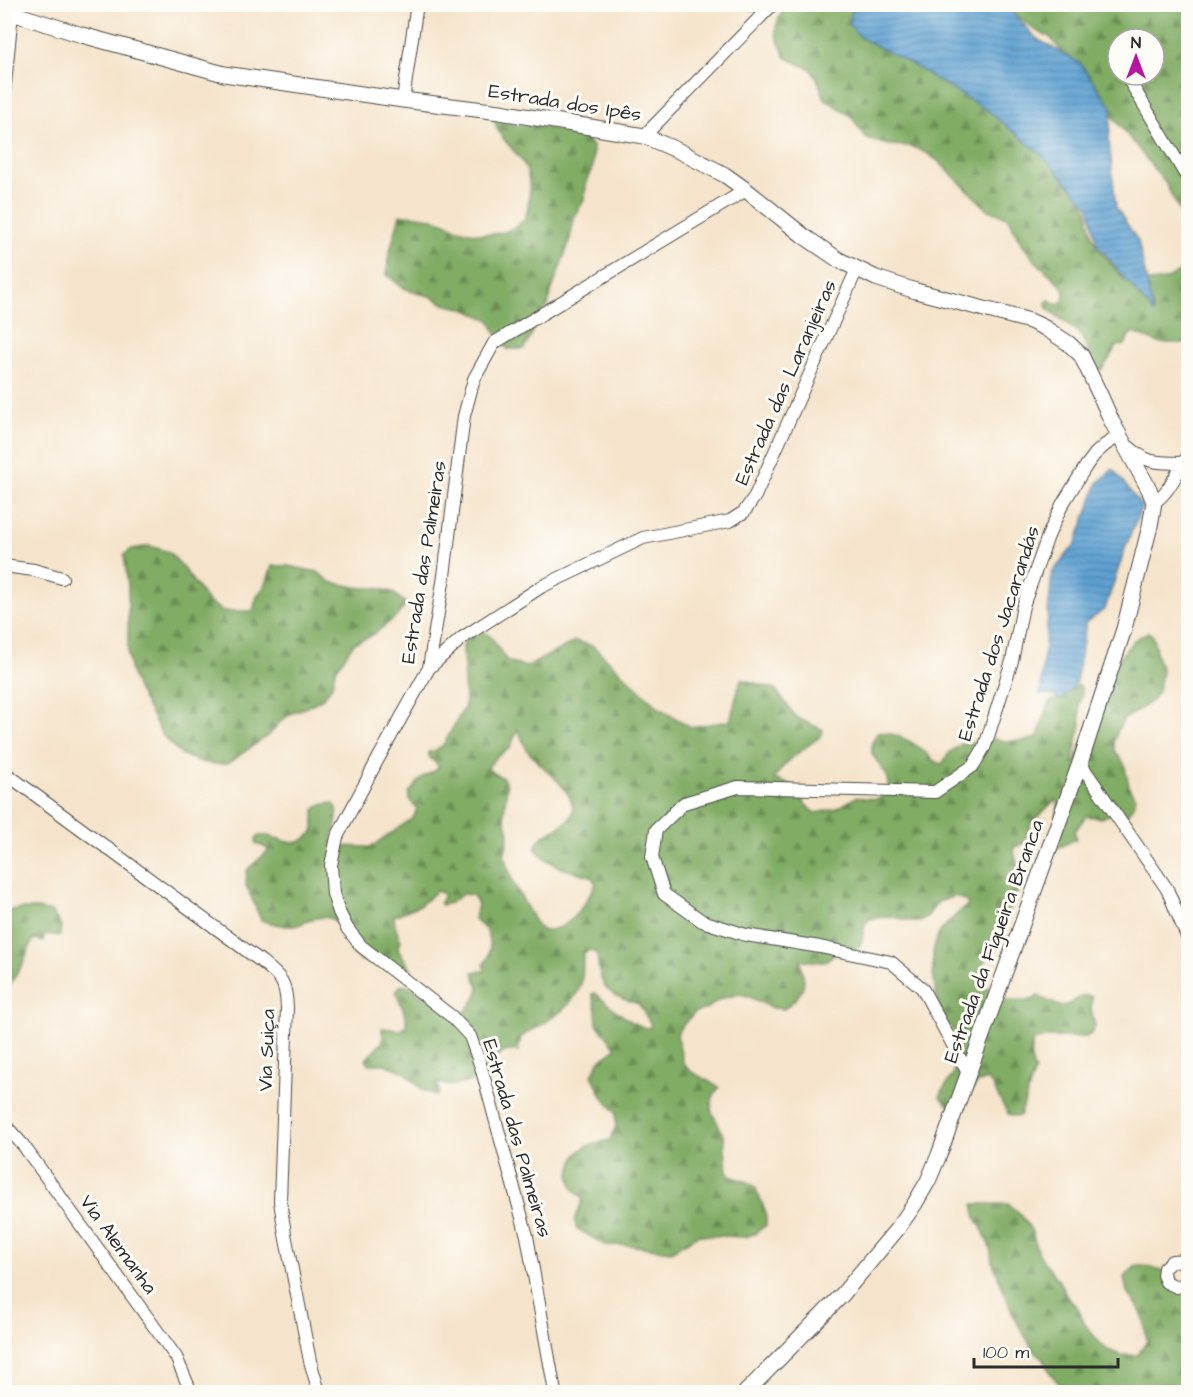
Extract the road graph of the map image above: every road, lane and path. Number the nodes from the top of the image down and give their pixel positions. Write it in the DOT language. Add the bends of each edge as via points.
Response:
graph roads {
  1 [pos="417,4"];
  2 [pos="747,4"];
  3 [pos="771,6"];
  4 [pos="8,9"];
  5 [pos="1133,87"];
  6 [pos="4,94"];
  7 [pos="403,100"];
  8 [pos="644,136"];
  9 [pos="1188,179"];
  10 [pos="746,190"];
  11 [pos="857,269"];
  12 [pos="1120,438"];
  13 [pos="1186,459"];
  14 [pos="1154,502"];
  15 [pos="4,566"];
  16 [pos="62,578"];
  17 [pos="429,668"];
  18 [pos="1080,762"];
  19 [pos="4,772"];
  20 [pos="1188,939"];
  21 [pos="968,1073"];
  22 [pos="4,1125"];
  23 [pos="1188,1260"];
  24 [pos="1188,1282"];
  25 [pos="191,1392"];
  26 [pos="319,1392"];
  27 [pos="555,1392"];
  28 [pos="746,1392"];
  1 -- 7 [label="street"];
  2 -- 3 [label="street"];
  3 -- 8 [label="street"];
  4 -- 6 [label="street"];
  4 -- 7 [label="main road, Estrada dos Ipês" via="82,35 224,74"];
  5 -- 9 [label="street"];
  7 -- 8 [label="main road, Estrada dos Ipês" via="500,111"];
  8 -- 10 [label="main road, Estrada dos Ipês" via="707,165"];
  10 -- 11 [label="main road, Estrada dos Ipês" via="805,237"];
  10 -- 17 [label="street, Estrada das Palmeiras" via="494,343 474,380 464,416"];
  11 -- 12 [label="main road, Estrada dos Ipês" via="916,291 1045,328 1081,355"];
  11 -- 17 [label="street, Estrada das Laranjeiras" via="755,496 744,512 730,521 643,538 541,587 462,638"];
  12 -- 13 [label="street" via="1146,459"];
  12 -- 14 [label="main road, Estrada dos Ipês"];
  12 -- 21 [label="street, Estrada dos Jacarandás" via="1105,445 1086,466 1048,536 1023,606 1012,661 985,746 973,766 935,792 738,787 684,803 656,830 652,857 664,894 702,921 746,935 891,962 922,988"];
  13 -- 14 [label="street" via="1165,493"];
  14 -- 18 [label="main road, Estrada da Figueira Branca" via="1124,629"];
  15 -- 16 [label="street"];
  17 -- 27 [label="street, Estrada das Palmeiras" via="337,837 331,865 333,894 346,928 361,946 451,1016 470,1036 526,1236"];
  18 -- 20 [label="street" via="1167,889"];
  18 -- 21 [label="main road, Estrada da Figueira Branca"];
  19 -- 26 [label="street, Via Suiça" via="280,978 287,994 280,1202"];
  21 -- 28 [label="main road, Estrada da Figueira Branca" via="939,1155 914,1206 842,1294"];
  22 -- 25 [label="street, Via Alemanha" via="23,1145 176,1358"];
  23 -- 24 [label="street" via="1172,1261 1163,1275 1166,1282 1177,1287"];
}
